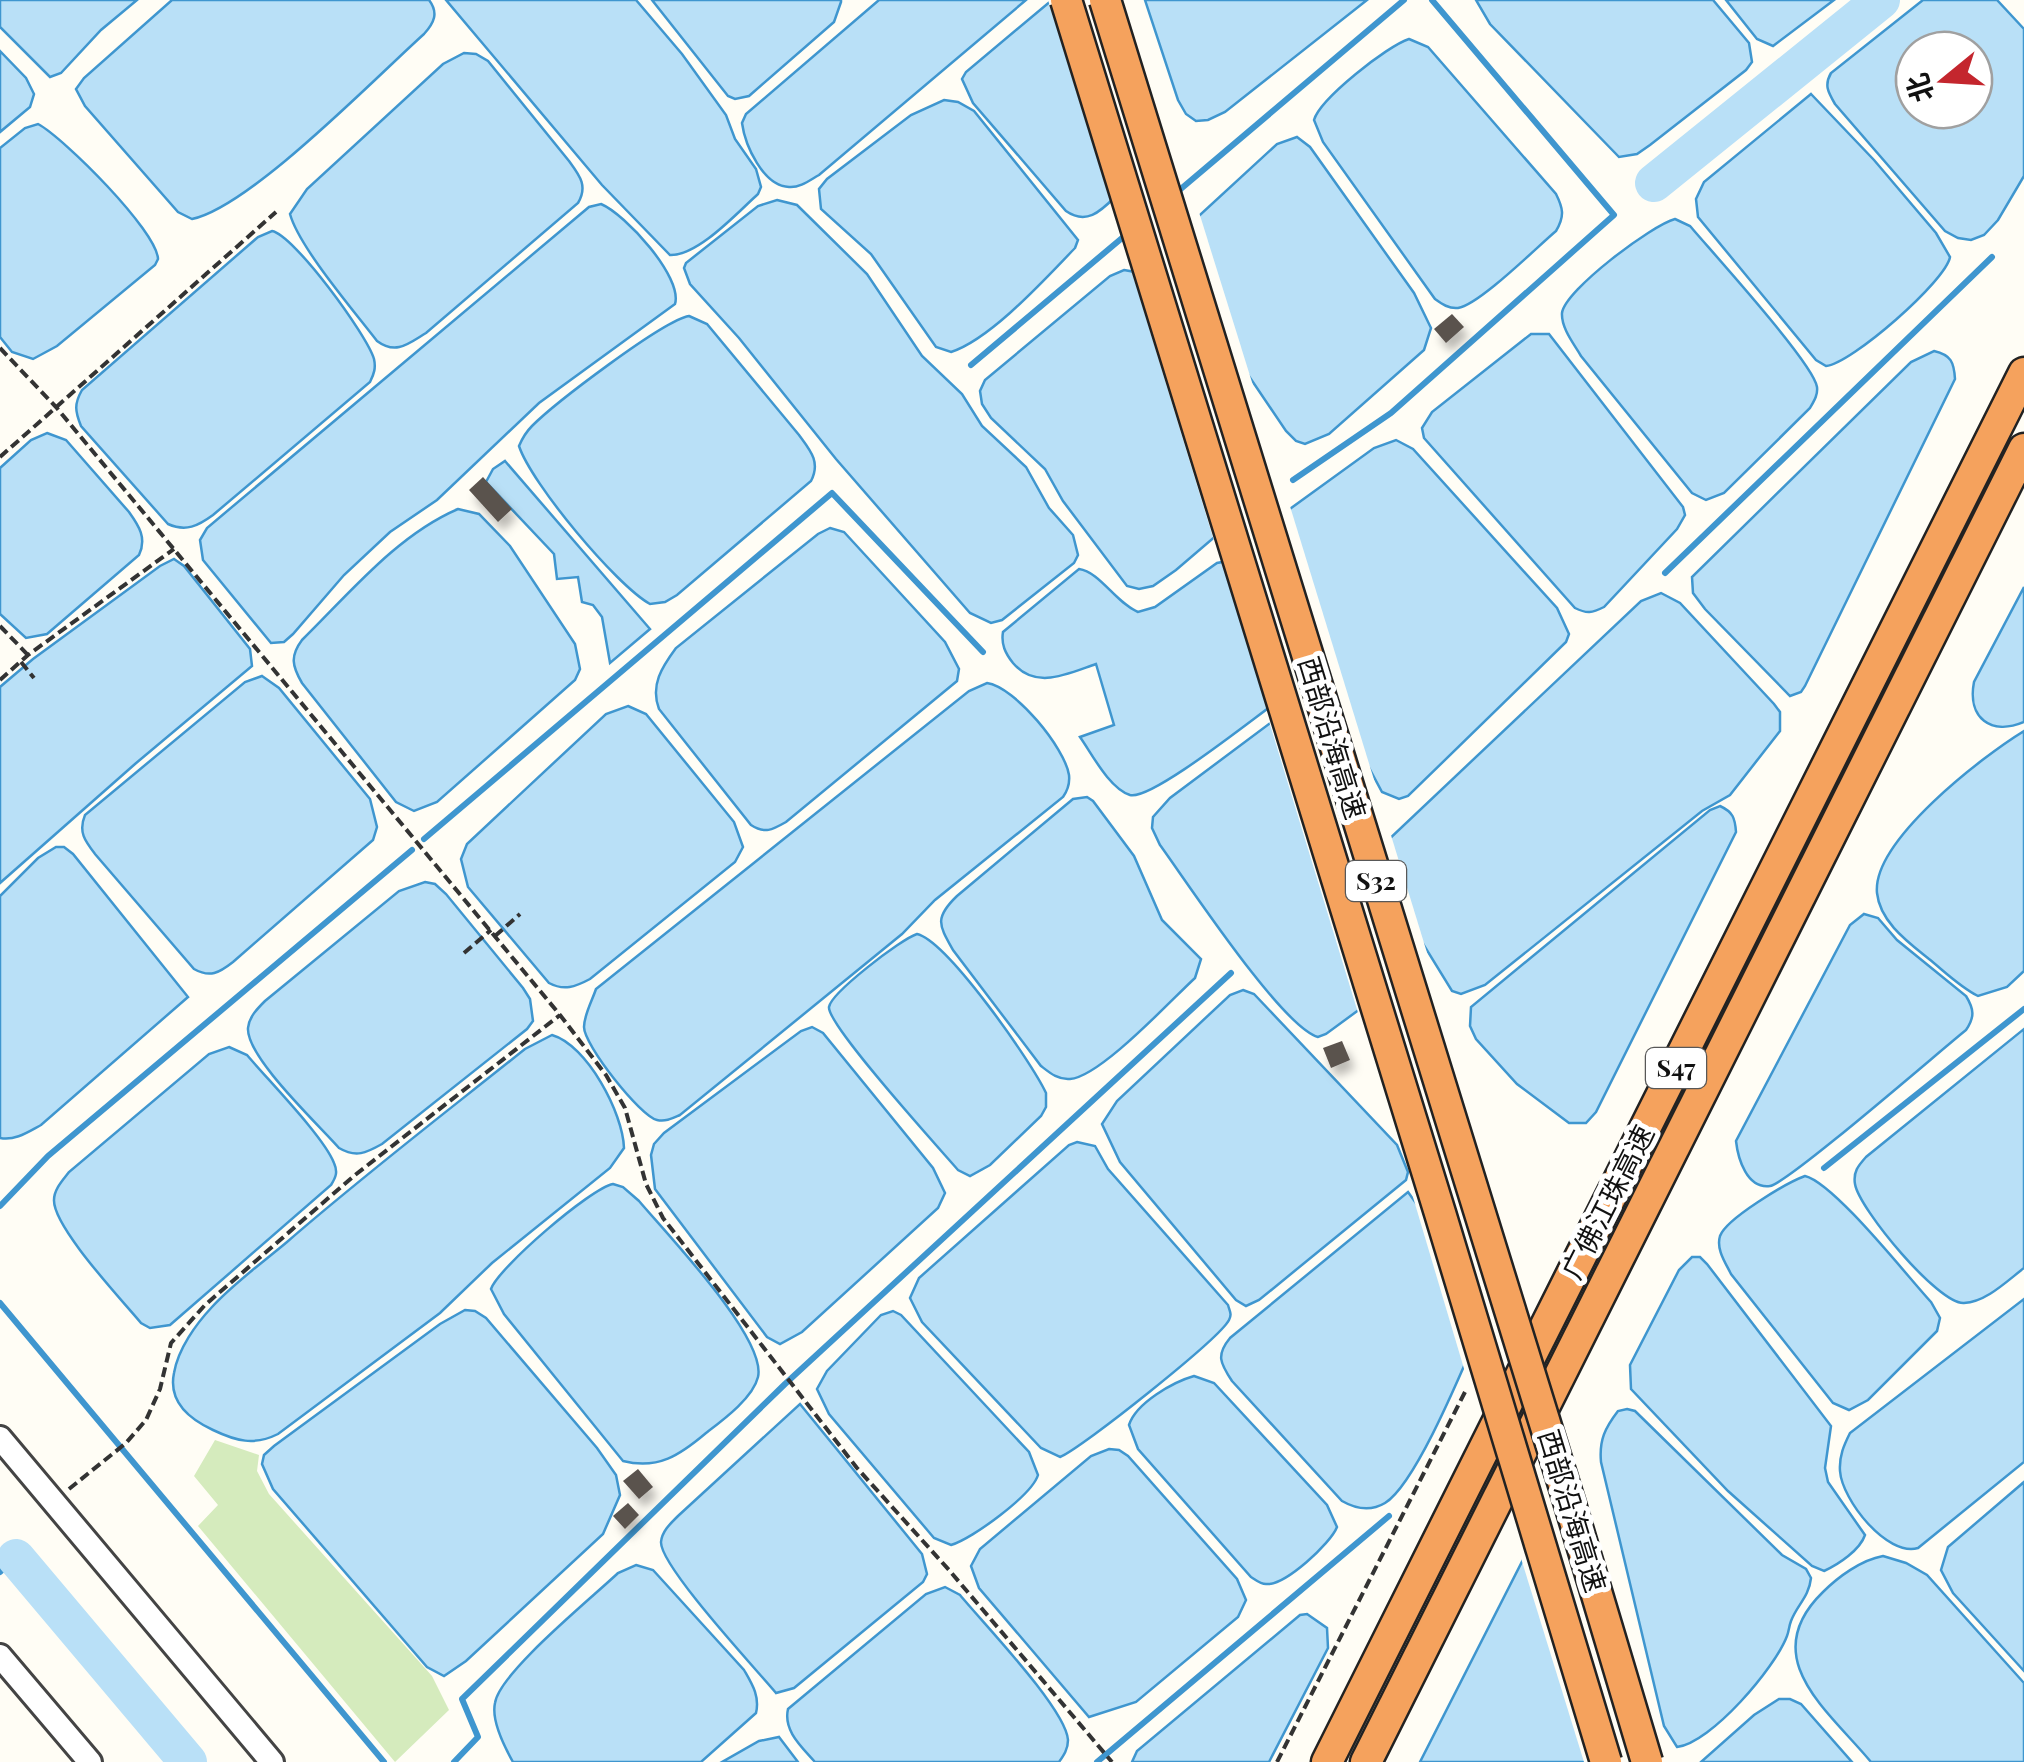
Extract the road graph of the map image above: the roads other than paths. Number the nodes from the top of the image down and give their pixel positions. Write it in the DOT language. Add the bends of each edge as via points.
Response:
graph roads {
  1 [pos="1066,0"];
  2 [pos="1105,0"];
  3 [pos="2024,373"];
  4 [pos="2024,449"];
  5 [pos="0,1438"];
  6 [pos="0,1656"];
  7 [pos="90,1762"];
  8 [pos="272,1762"];
  9 [pos="1327,1762"];
  10 [pos="1366,1762"];
  11 [pos="1606,1762"];
  12 [pos="1647,1762"];
  1 -- 11 [label="highway, 西部沿海高速 / S32, bridge"];
  2 -- 12 [label="highway, 西部沿海高速 / S32, bridge"];
  3 -- 9 [label="highway, 广佛江珠高速 / S47"];
  4 -- 10 [label="highway, 广佛江珠高速 / S47"];
  5 -- 8 [label="street"];
  6 -- 7 [label="street"];
}
